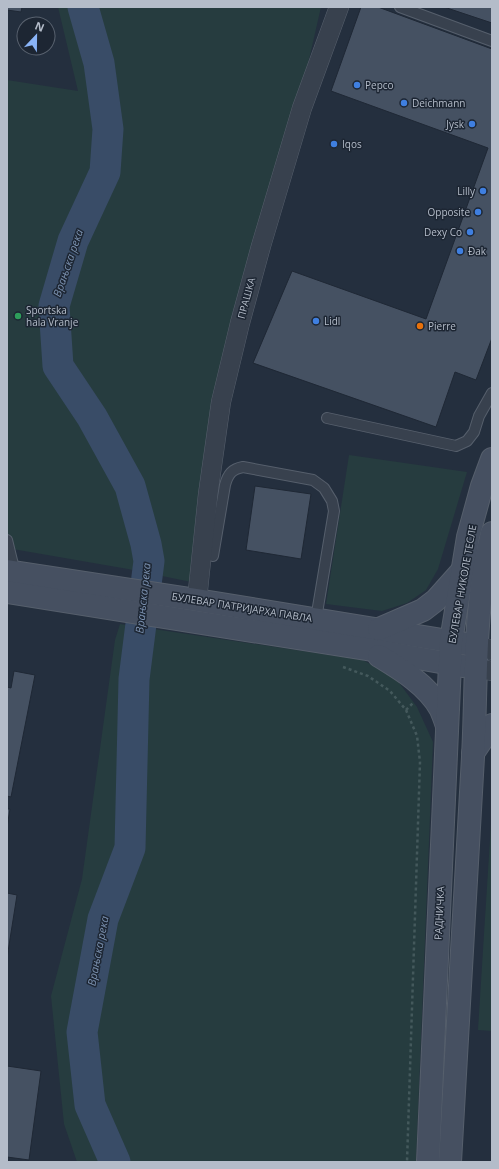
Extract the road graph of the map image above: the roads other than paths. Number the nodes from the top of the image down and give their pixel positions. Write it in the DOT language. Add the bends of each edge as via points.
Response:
graph roads {
  1 [pos="339,7"];
  2 [pos="400,7"];
  3 [pos="492,42"];
  4 [pos="492,393"];
  5 [pos="327,418"];
  6 [pos="492,459"];
  7 [pos="487,487"];
  8 [pos="216,493"];
  9 [pos="492,533"];
  10 [pos="7,540"];
  11 [pos="214,556"];
  12 [pos="461,572"];
  13 [pos="10,579"];
  14 [pos="103,596"];
  15 [pos="190,599"];
  16 [pos="316,619"];
  17 [pos="379,629"];
  18 [pos="451,641"];
  19 [pos="485,648"];
  20 [pos="366,649"];
  21 [pos="450,663"];
  22 [pos="484,670"];
  23 [pos="492,725"];
  24 [pos="447,726"];
  25 [pos="473,754"];
  26 [pos="428,1162"];
  27 [pos="450,1162"];
  1 -- 8 [label="street, ПРАШКА" via="302,108 240,323 222,402"];
  2 -- 3 [label="lane"];
  4 -- 5 [label="lane" via="479,416 474,432 467,441 456,446"];
  6 -- 7 [label="main road, БУЛЕВАР НИКОЛЕ ТЕСЛЕ"];
  7 -- 12 [label="main road, БУЛЕВАР НИКОЛЕ ТЕСЛЕ" via="468,536"];
  8 -- 11 [label="lane"];
  8 -- 15 [label="street, ПРАШКА"];
  8 -- 16 [label="lane" via="228,475 243,467 313,480 324,488 332,501 334,511"];
  9 -- 19 [label="main road, БУЛЕВАР НИКОЛЕ ТЕСЛЕ" via="481,588"];
  10 -- 13 [label="lane"];
  12 -- 17 [label="main road" via="436,600 423,610"];
  12 -- 18 [label="main road, БУЛЕВАР НИКОЛЕ ТЕСЛЕ"];
  13 -- 14 [label="main road, БУЛЕВАР ПАТРИЈАРХА ПАВЛА"];
  14 -- 15 [label="main road, БУЛЕВАР ПАТРИЈАРХА ПАВЛА"];
  14 -- 20 [label="main road, БУЛЕВАР ПАТРИЈАРХА ПАВЛА" via="180,619"];
  15 -- 16 [label="main road, БУЛЕВАР ПАТРИЈАРХА ПАВЛА"];
  16 -- 17 [label="main road, БУЛЕВАР ПАТРИЈАРХА ПАВЛА"];
  17 -- 18 [label="main road, БУЛЕВАР ПАТРИЈАРХА ПАВЛА"];
  18 -- 19 [label="main road, БУЛЕВАР ПАТРИЈАРХА ПАВЛА"];
  18 -- 21 [label="main road, БУЛЕВАР НИКОЛЕ ТЕСЛЕ"];
  19 -- 22 [label="main road, БУЛЕВАР НИКОЛЕ ТЕСЛЕ"];
  20 -- 21 [label="main road, БУЛЕВАР ПАТРИЈАРХА ПАВЛА"];
  20 -- 24 [label="main road" via="406,672 425,690 440,708"];
  21 -- 22 [label="main road, БУЛЕВАР ПАТРИЈАРХА ПАВЛА"];
  21 -- 24 [label="main road, РАДНИЧКА"];
  22 -- 25 [label="main road"];
  23 -- 25 [label="main road"];
  24 -- 26 [label="main road, РАДНИЧКА"];
  25 -- 27 [label="main road"];
}
